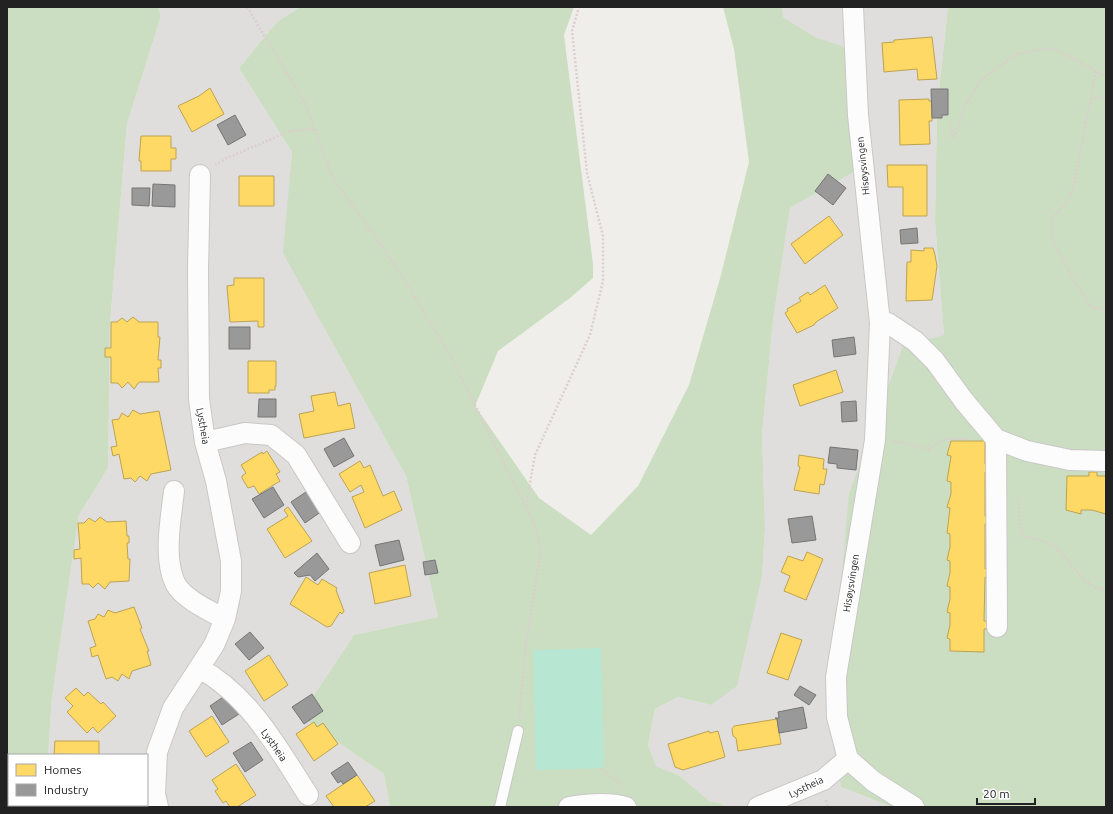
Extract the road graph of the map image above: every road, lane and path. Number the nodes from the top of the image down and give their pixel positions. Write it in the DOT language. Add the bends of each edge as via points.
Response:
graph roads {
  1 [pos="247,7"];
  2 [pos="579,7"];
  3 [pos="853,7"];
  4 [pos="1096,71"];
  5 [pos="1106,77"];
  6 [pos="1106,96"];
  7 [pos="1091,98"];
  8 [pos="950,123"];
  9 [pos="315,129"];
  10 [pos="200,175"];
  11 [pos="1106,310"];
  12 [pos="880,324"];
  13 [pos="996,439"];
  14 [pos="875,440"];
  15 [pos="205,442"];
  16 [pos="1106,461"];
  17 [pos="174,491"];
  18 [pos="1017,493"];
  19 [pos="526,505"];
  20 [pos="350,543"];
  21 [pos="1106,590"];
  22 [pos="225,619"];
  23 [pos="997,627"];
  24 [pos="199,668"];
  25 [pos="518,731"];
  26 [pos="848,759"];
  27 [pos="308,795"];
  28 [pos="158,807"];
  29 [pos="500,807"];
  30 [pos="569,807"];
  31 [pos="626,807"];
  32 [pos="758,807"];
  33 [pos="914,807"];
  1 -- 9 [label="path" via="305,103"];
  2 -- 19 [label="path" via="572,32 587,173 603,236 603,281 590,335 535,455"];
  3 -- 12 [label="street, Hisøysvingen" via="858,115"];
  4 -- 5 [label="path"];
  4 -- 7 [label="path"];
  4 -- 8 [label="path" via="1051,48 1016,54 981,80 966,104 954,138"];
  6 -- 7 [label="path"];
  7 -- 11 [label="path" via="1074,185 1066,204 1052,218 1052,238 1070,274 1091,307"];
  9 -- 10 [label="path" via="290,131 267,140 227,158"];
  9 -- 19 [label="path" via="332,176 399,271 451,357"];
  10 -- 15 [label="street, Lystheia" via="198,392"];
  12 -- 13 [label="street" via="888,324 915,341 935,361"];
  12 -- 14 [label="street, Hisøysvingen"];
  13 -- 14 [label="path" via="944,439 928,449 904,442"];
  13 -- 16 [label="street" via="1027,451 1070,460"];
  13 -- 23 [label="street"];
  14 -- 26 [label="street, Hisøysvingen" via="836,677 837,717"];
  15 -- 20 [label="street" via="246,433 271,435 296,455"];
  15 -- 22 [label="street, Lystheia" via="216,481 231,561 231,591"];
  17 -- 22 [label="street" via="169,539 171,566 176,584 195,603"];
  18 -- 21 [label="path" via="1023,536 1054,546 1081,576 1100,590"];
  19 -- 25 [label="path" via="541,551 526,643"];
  22 -- 24 [label="street, Lystheia" via="214,646"];
  24 -- 27 [label="street, Lystheia" via="234,692 275,743"];
  24 -- 28 [label="street, Lystheia" via="173,708 157,752 155,794"];
  25 -- 29 [label="lane"];
  26 -- 32 [label="street, Lystheia" via="823,780"];
  26 -- 33 [label="street" via="873,782"];
  30 -- 31 [label="street"];
}
